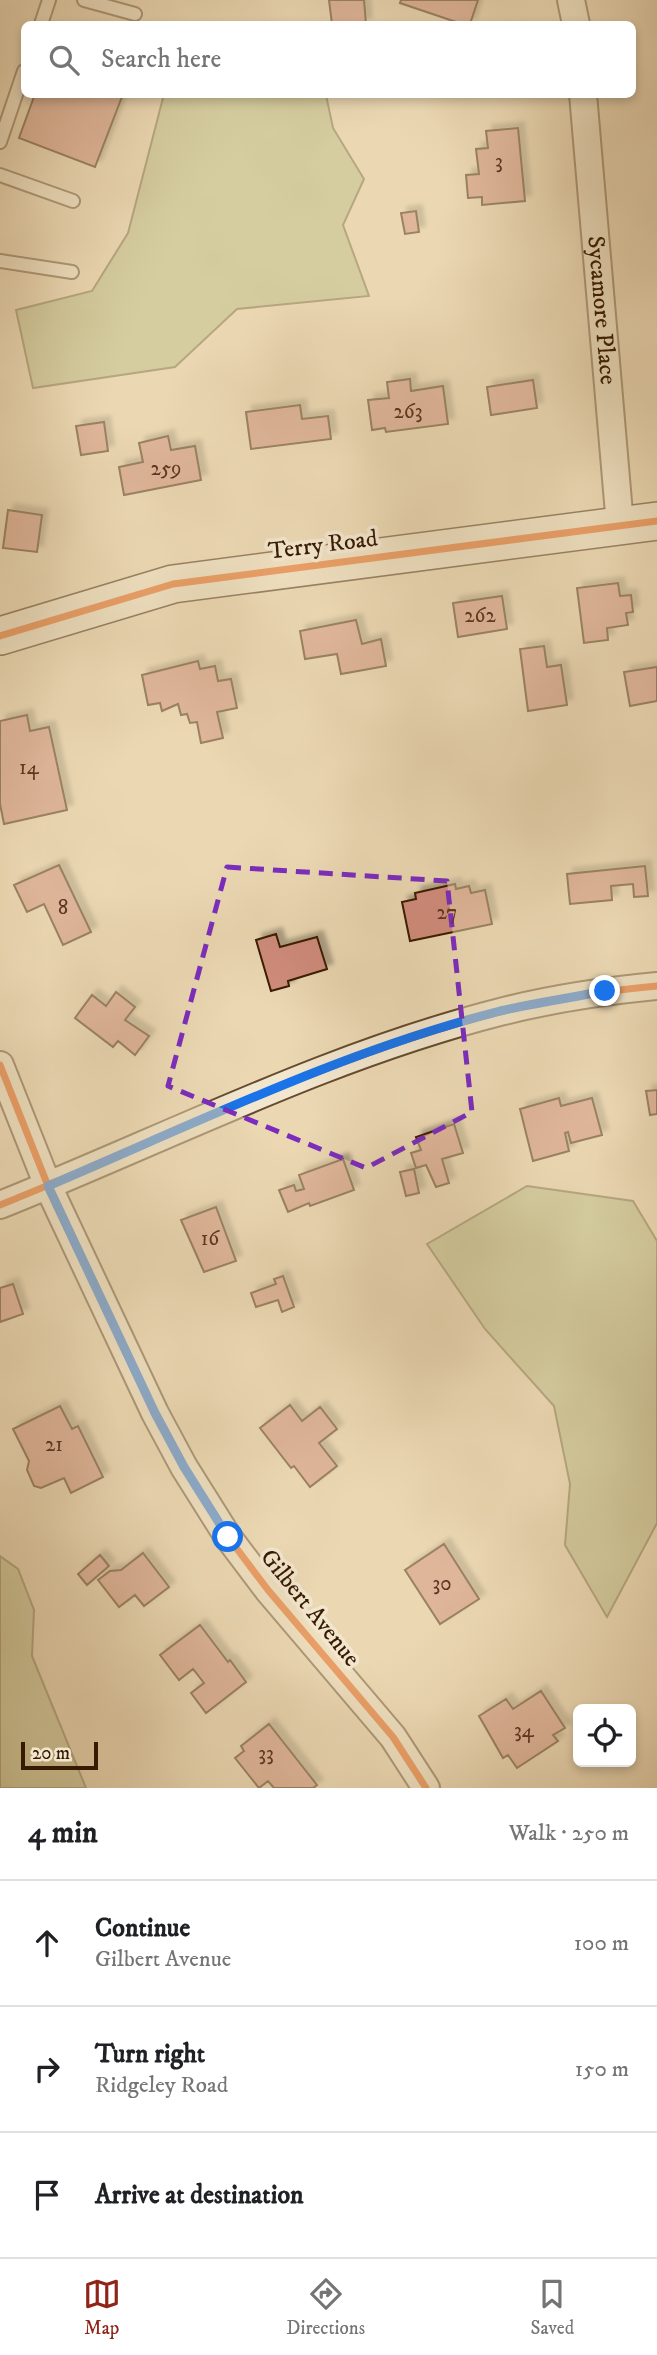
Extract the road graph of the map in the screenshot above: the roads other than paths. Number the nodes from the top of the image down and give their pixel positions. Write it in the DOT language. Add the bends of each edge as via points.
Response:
graph roads {
  1 [pos="49,0"];
  2 [pos="84,0"];
  3 [pos="571,0"];
  4 [pos="135,15"];
  5 [pos="42,21"];
  6 [pos="575,21"];
  7 [pos="21,80"];
  8 [pos="583,98"];
  9 [pos="0,142"];
  10 [pos="0,175"];
  11 [pos="73,201"];
  12 [pos="0,261"];
  13 [pos="72,272"];
  14 [pos="657,521"];
  15 [pos="620,525"];
  16 [pos="0,636"];
  17 [pos="657,986"];
  18 [pos="0,1065"];
  19 [pos="48,1186"];
  20 [pos="0,1205"];
  21 [pos="426,1788"];
  1 -- 5 [label="lane"];
  2 -- 4 [label="lane"];
  3 -- 6 [label="street"];
  7 -- 9 [label="lane"];
  8 -- 15 [label="street, Sycamore Place"];
  10 -- 11 [label="lane"];
  12 -- 13 [label="lane"];
  14 -- 15 [label="street, Terry Road"];
  15 -- 16 [label="street, Terry Road" via="173,584"];
  17 -- 19 [label="street" via="501,1011 430,1032 314,1073"];
  18 -- 19 [label="street, Gilbert Avenue"];
  19 -- 20 [label="street"];
  19 -- 21 [label="street, Gilbert Avenue" via="184,1467 228,1537 393,1738"];
}
